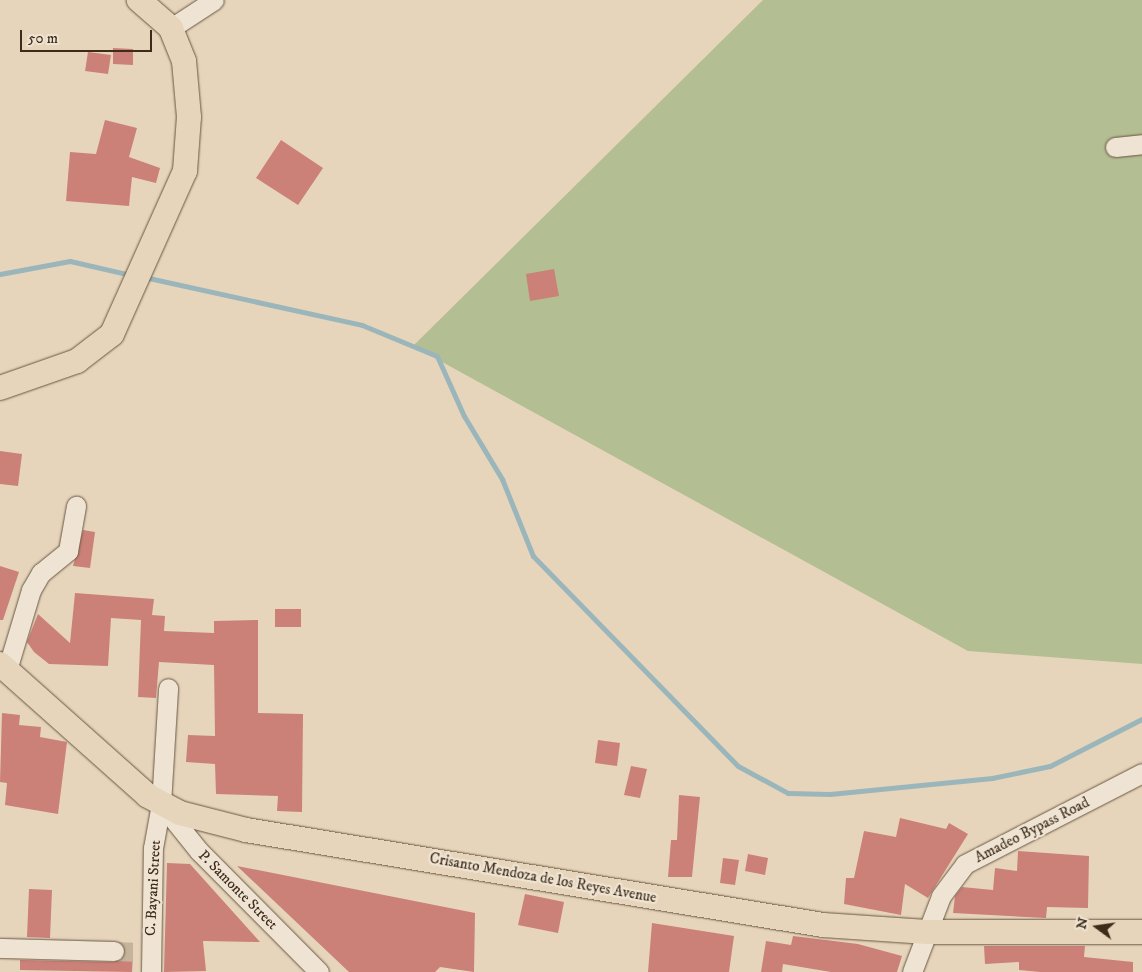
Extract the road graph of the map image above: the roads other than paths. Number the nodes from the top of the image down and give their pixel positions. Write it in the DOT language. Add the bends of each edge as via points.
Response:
graph roads {
  1 [pos="139,0"];
  2 [pos="214,0"];
  3 [pos="171,28"];
  4 [pos="1142,144"];
  5 [pos="1115,147"];
  6 [pos="0,388"];
  7 [pos="76,506"];
  8 [pos="4,667"];
  9 [pos="168,688"];
  10 [pos="1142,773"];
  11 [pos="161,804"];
  12 [pos="927,932"];
  13 [pos="1142,932"];
  14 [pos="0,948"];
  15 [pos="114,951"];
  16 [pos="151,972"];
  17 [pos="319,972"];
  18 [pos="912,972"];
  1 -- 3 [label="main road"];
  2 -- 3 [label="street"];
  3 -- 6 [label="main road" via="184,61 189,138 185,171 125,312 112,334 77,361"];
  4 -- 5 [label="street"];
  7 -- 8 [label="street" via="68,551 41,573 31,590"];
  8 -- 11 [label="main road, Crisanto Mendoza de los Reyes Avenue"];
  9 -- 11 [label="street, C. Bayani Street"];
  10 -- 12 [label="street, Amadeo Bypass Road" via="965,864 941,896"];
  11 -- 12 [label="main road, Crisanto Mendoza de los Reyes Avenue" via="180,813 272,835 823,925"];
  11 -- 16 [label="street, C. Bayani Street" via="153,848 146,951"];
  11 -- 17 [label="street, P. Samonte Street" via="199,851"];
  12 -- 13 [label="main road, Crisanto Mendoza de los Reyes Avenue"];
  12 -- 18 [label="street, Amadeo Bypass Road"];
  14 -- 15 [label="street"];
}
